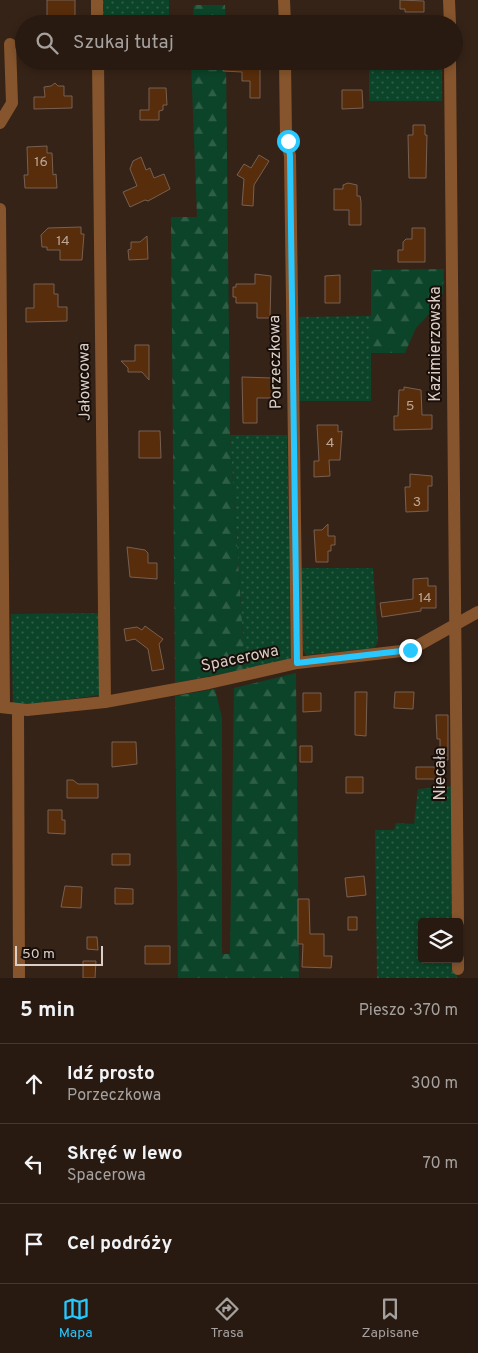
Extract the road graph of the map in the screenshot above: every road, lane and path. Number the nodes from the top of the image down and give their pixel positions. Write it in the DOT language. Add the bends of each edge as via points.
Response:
graph roads {
  1 [pos="97,0"];
  2 [pos="284,0"];
  3 [pos="449,0"];
  4 [pos="98,15"];
  5 [pos="285,15"];
  6 [pos="450,15"];
  7 [pos="10,44"];
  8 [pos="98,70"];
  9 [pos="285,70"];
  10 [pos="450,70"];
  11 [pos="0,123"];
  12 [pos="0,209"];
  13 [pos="478,612"];
  14 [pos="454,626"];
  15 [pos="297,663"];
  16 [pos="105,702"];
  17 [pos="2,707"];
  18 [pos="18,710"];
  19 [pos="458,918"];
  20 [pos="19,978"];
  1 -- 4 [label="street"];
  2 -- 5 [label="street"];
  3 -- 6 [label="street"];
  7 -- 11 [label="street" via="12,103"];
  8 -- 16 [label="street, Jałowcowa"];
  9 -- 15 [label="street, Porzeczkowa" via="286,136 290,149"];
  10 -- 14 [label="street, Kazimierzowska"];
  12 -- 17 [label="street"];
  13 -- 14 [label="street, Spacerowa"];
  14 -- 15 [label="street, Spacerowa" via="410,650"];
  14 -- 19 [label="street, Niecała" via="457,637"];
  15 -- 16 [label="street, Spacerowa"];
  16 -- 18 [label="street, Spacerowa"];
  17 -- 18 [label="street, Spacerowa"];
  18 -- 20 [label="street"];
}
